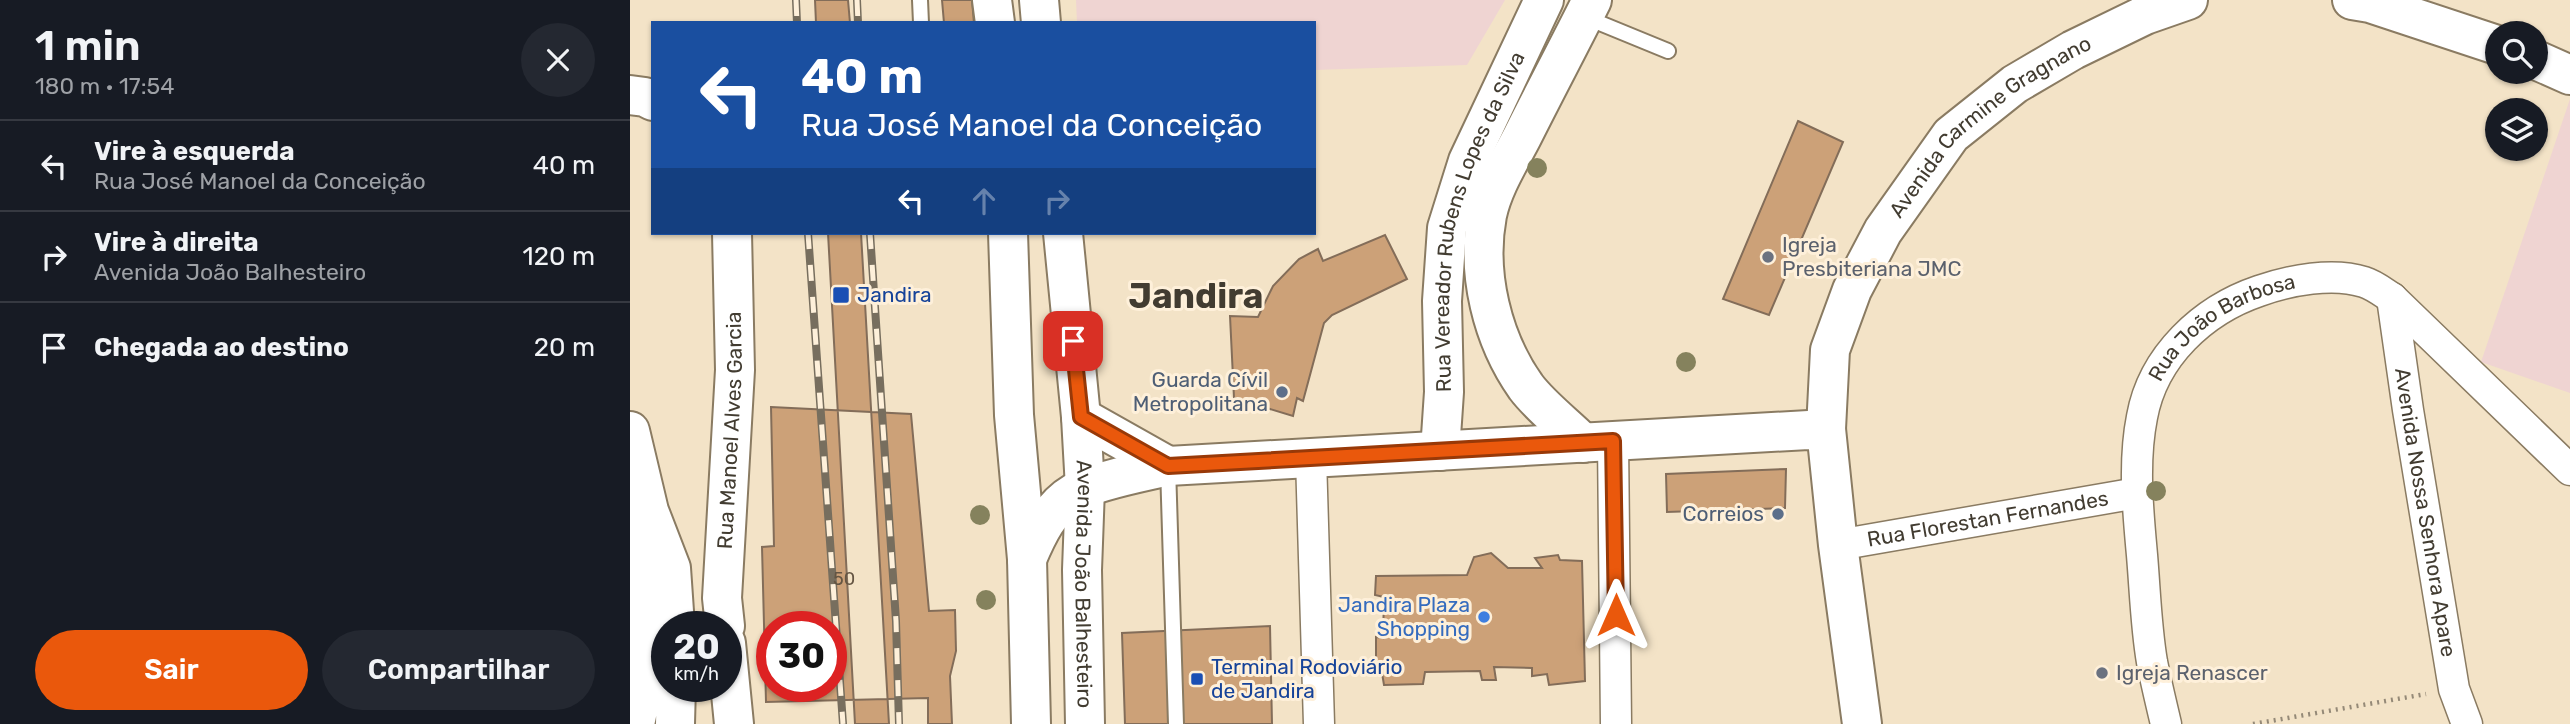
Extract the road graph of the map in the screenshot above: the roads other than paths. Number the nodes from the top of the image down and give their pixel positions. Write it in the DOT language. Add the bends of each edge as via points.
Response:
graph roads {
  1 [pos="920,0"];
  2 [pos="992,0"];
  3 [pos="1039,0"];
  4 [pos="1544,0"];
  5 [pos="2188,0"];
  6 [pos="2352,0"];
  7 [pos="1588,8"];
  8 [pos="922,21"];
  9 [pos="995,21"];
  10 [pos="1041,21"];
  11 [pos="2485,41"];
  12 [pos="1668,51"];
  13 [pos="2548,66"];
  14 [pos="2570,75"];
  15 [pos="630,95"];
  16 [pos="651,100"];
  17 [pos="732,235"];
  18 [pos="1008,235"];
  19 [pos="1063,235"];
  20 [pos="2392,298"];
  21 [pos="1081,417"];
  22 [pos="1826,429"];
  23 [pos="1598,442"];
  24 [pos="633,447"];
  25 [pos="1440,451"];
  26 [pos="1311,458"];
  27 [pos="1168,466"];
  28 [pos="2570,470"];
  29 [pos="1085,488"];
  30 [pos="2137,493"];
  31 [pos="649,511"];
  32 [pos="1838,545"];
  33 [pos="1027,559"];
  34 [pos="674,611"];
  35 [pos="723,611"];
  36 [pos="675,702"];
  37 [pos="732,702"];
  38 [pos="635,724"];
  39 [pos="674,724"];
  40 [pos="734,724"];
  41 [pos="1031,724"];
  42 [pos="1085,724"];
  43 [pos="1176,724"];
  44 [pos="1319,724"];
  45 [pos="1616,724"];
  46 [pos="1862,724"];
  47 [pos="2165,724"];
  48 [pos="2467,724"];
  1 -- 8 [label="lane"];
  2 -- 9 [label="main road"];
  3 -- 10 [label="main road"];
  4 -- 25 [label="main road, Rua Vereador Rubens Lopes da Silva" via="1468,161 1447,228"];
  5 -- 22 [label="main road, Avenida Carmine Gragnano" via="2073,50 2015,84 1951,135 1883,231 1852,290 1830,350"];
  6 -- 11 [label="main road"];
  7 -- 12 [label="lane"];
  7 -- 23 [label="main road, Rua Vereador Rubens Lopes da Silva" via="1499,182 1488,215 1486,287 1509,358 1528,388"];
  13 -- 14 [label="main road"];
  15 -- 16 [label="main road"];
  17 -- 35 [label="main road, Rua Manoel Alves Garcia" via="735,370"];
  18 -- 33 [label="main road" via="1014,415"];
  19 -- 21 [label="main road, Avenida João Balhesteiro"];
  20 -- 28 [label="street, Rua João Barbosa"];
  20 -- 30 [label="street, Rua João Barbosa" via="2365,282 2307,280 2244,296 2189,331 2152,386 2142,417"];
  20 -- 48 [label="street, Avenida Nossa Senhora Apare" via="2454,689"];
  21 -- 27 [label="main road"];
  21 -- 29 [label="main road, Avenida João Balhesteiro"];
  22 -- 23 [label="main road"];
  22 -- 32 [label="main road, Avenida Carmine Gragnano"];
  23 -- 25 [label="main road"];
  23 -- 45 [label="street"];
  24 -- 31 [label="main road"];
  25 -- 26 [label="main road"];
  26 -- 27 [label="main road"];
  26 -- 44 [label="street"];
  27 -- 29 [label="main road"];
  27 -- 43 [label="lane"];
  29 -- 33 [label="main road" via="1071,494 1041,528"];
  29 -- 42 [label="main road, Avenida João Balhesteiro"];
  30 -- 32 [label="street, Rua Florestan Fernandes"];
  30 -- 47 [label="street, Rua João Barbosa" via="2151,659"];
  31 -- 34 [label="main road" via="671,568"];
  31 -- 38 [label="main road" via="642,692"];
  32 -- 46 [label="main road, Avenida Carmine Gragnano"];
  33 -- 41 [label="main road"];
  36 -- 39 [label="main road"];
  37 -- 40 [label="main road"];
}
